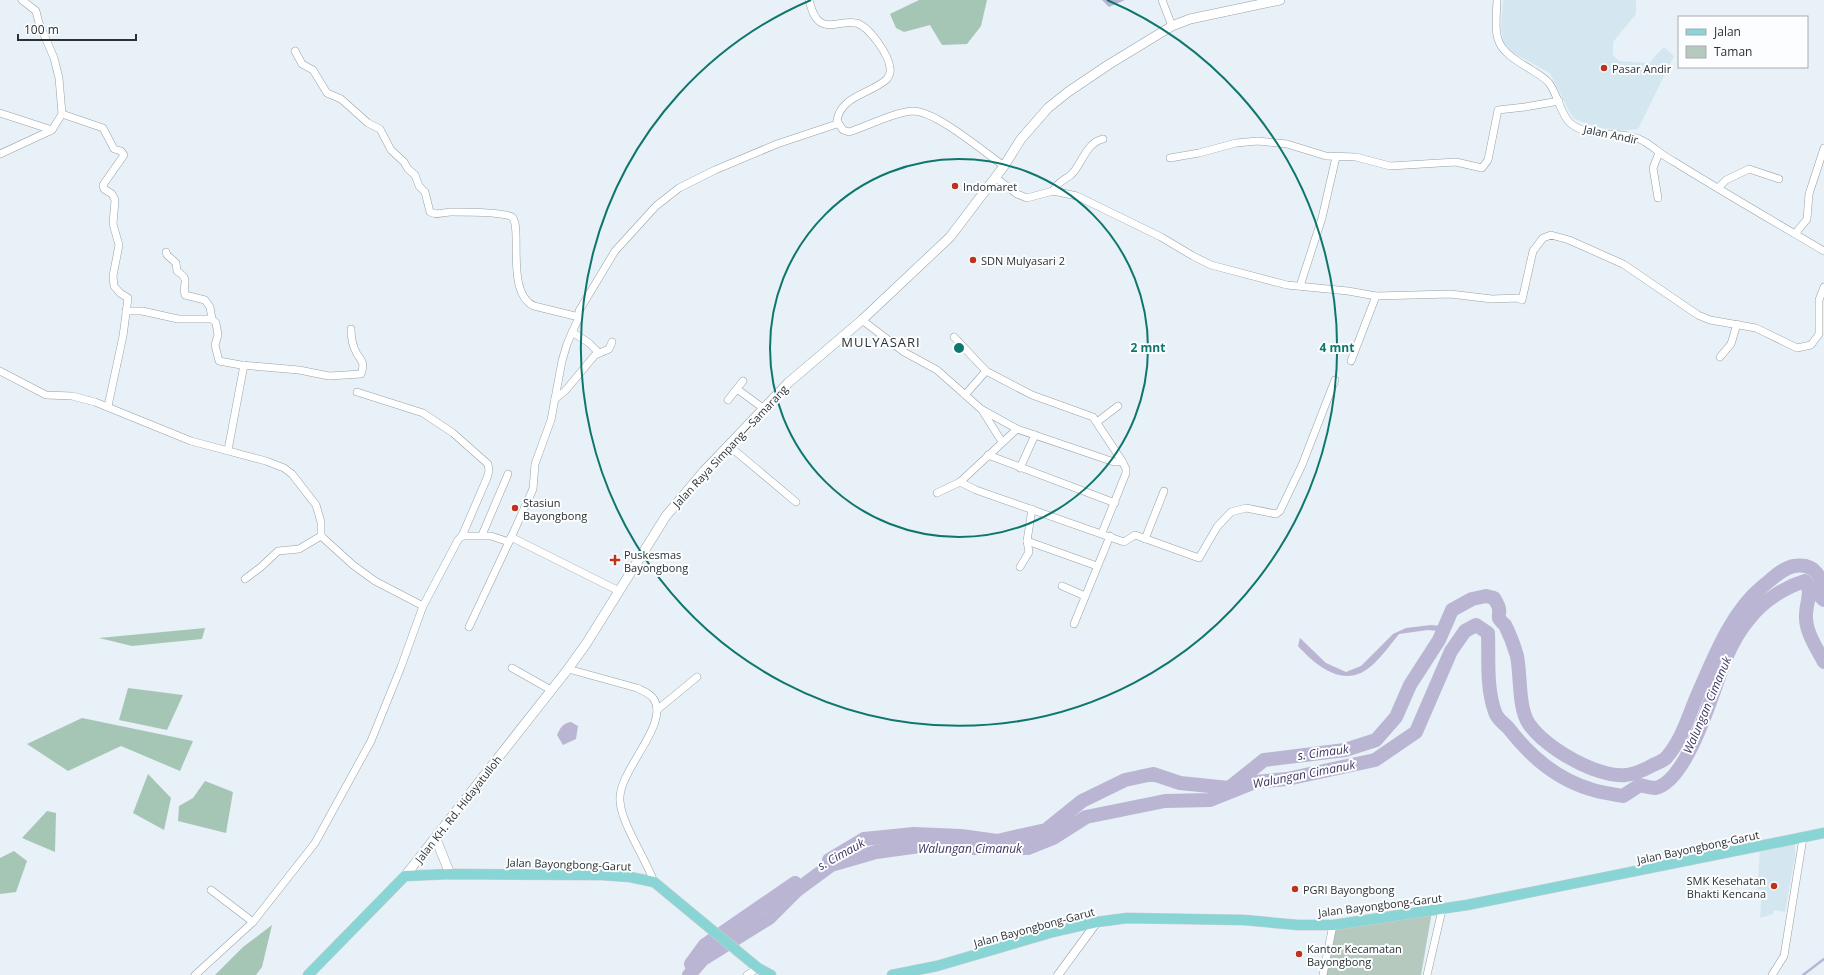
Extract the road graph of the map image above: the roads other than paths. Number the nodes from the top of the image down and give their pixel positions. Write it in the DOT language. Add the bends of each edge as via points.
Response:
graph roads {
  1 [pos="22,0"];
  2 [pos="809,0"];
  3 [pos="1162,0"];
  4 [pos="1280,0"];
  5 [pos="1497,0"];
  6 [pos="1172,26"];
  7 [pos="295,51"];
  8 [pos="1559,101"];
  9 [pos="0,112"];
  10 [pos="62,114"];
  11 [pos="838,124"];
  12 [pos="52,130"];
  13 [pos="1103,140"];
  14 [pos="1824,148"];
  15 [pos="1659,153"];
  16 [pos="0,154"];
  17 [pos="1336,157"];
  18 [pos="1170,158"];
  19 [pos="1004,166"];
  20 [pos="996,178"];
  21 [pos="1779,179"];
  22 [pos="1718,188"];
  23 [pos="1053,191"];
  24 [pos="1658,198"];
  25 [pos="1795,234"];
  26 [pos="1824,251"];
  27 [pos="166,252"];
  28 [pos="1300,286"];
  29 [pos="1824,288"];
  30 [pos="1376,296"];
  31 [pos="126,311"];
  32 [pos="579,317"];
  33 [pos="212,318"];
  34 [pos="862,320"];
  35 [pos="1737,324"];
  36 [pos="351,329"];
  37 [pos="572,332"];
  38 [pos="954,337"];
  39 [pos="612,342"];
  40 [pos="599,353"];
  41 [pos="1720,357"];
  42 [pos="1351,361"];
  43 [pos="244,365"];
  44 [pos="0,371"];
  45 [pos="986,371"];
  46 [pos="1335,380"];
  47 [pos="743,381"];
  48 [pos="737,389"];
  49 [pos="357,392"];
  50 [pos="965,395"];
  51 [pos="555,399"];
  52 [pos="728,400"];
  53 [pos="108,406"];
  54 [pos="1118,406"];
  55 [pos="762,408"];
  56 [pos="981,409"];
  57 [pos="1097,422"];
  58 [pos="1017,428"];
  59 [pos="1034,435"];
  60 [pos="1002,442"];
  61 [pos="728,445"];
  62 [pos="228,450"];
  63 [pos="988,455"];
  64 [pos="1122,461"];
  65 [pos="1020,468"];
  66 [pos="508,474"];
  67 [pos="960,482"];
  68 [pos="1164,491"];
  69 [pos="937,492"];
  70 [pos="796,502"];
  71 [pos="1115,503"];
  72 [pos="1032,509"];
  73 [pos="1102,533"];
  74 [pos="482,535"];
  75 [pos="321,536"];
  76 [pos="462,536"];
  77 [pos="1110,536"];
  78 [pos="510,539"];
  79 [pos="1145,539"];
  80 [pos="1027,542"];
  81 [pos="1097,566"];
  82 [pos="1020,567"];
  83 [pos="245,579"];
  84 [pos="1062,586"];
  85 [pos="619,591"];
  86 [pos="1085,596"];
  87 [pos="423,606"];
  88 [pos="1074,624"];
  89 [pos="469,627"];
  90 [pos="512,668"];
  91 [pos="568,669"];
  92 [pos="697,677"];
  93 [pos="551,690"];
  94 [pos="657,710"];
  95 [pos="512,740"];
  96 [pos="1824,833"];
  97 [pos="1803,838"];
  98 [pos="436,839"];
  99 [pos="450,874"];
  100 [pos="405,876"];
  101 [pos="654,882"];
  102 [pos="211,890"];
  103 [pos="1442,910"];
  104 [pos="253,922"];
  105 [pos="1097,922"];
  106 [pos="1333,925"];
  107 [pos="758,968"];
  108 [pos="195,975"];
  109 [pos="308,975"];
  110 [pos="747,975"];
  111 [pos="771,975"];
  112 [pos="892,975"];
  113 [pos="1058,975"];
  114 [pos="1323,975"];
  115 [pos="1427,975"];
  116 [pos="1772,975"];
  1 -- 10 [label="street" via="36,11 54,58 59,78"];
  2 -- 11 [label="street" via="814,16 820,22 855,22 866,28 888,60 891,69 884,83 851,100 842,108 838,115"];
  3 -- 6 [label="street"];
  4 -- 6 [label="main road, Jalan Raya Simpang—Samarang" via="1190,19"];
  5 -- 8 [label="street, Jalan Andir" via="1495,31 1498,43 1505,52 1541,75 1549,83"];
  6 -- 19 [label="main road, Jalan Raya Simpang—Samarang" via="1057,100 1021,139"];
  7 -- 32 [label="street" via="302,64 313,70 327,93 341,99 380,129 390,150 415,175 419,186 425,192 430,212 510,216 517,231 516,269 528,302 534,306"];
  8 -- 15 [label="street, Jalan Andir" via="1565,117 1580,129 1630,136 1645,142"];
  8 -- 17 [label="street" via="1498,110 1488,160 1482,168 1456,162 1390,166 1356,157"];
  9 -- 12 [label="street"];
  10 -- 12 [label="street"];
  10 -- 31 [label="street" via="102,128 114,148 124,155 103,185 115,200 113,224 119,245 113,281 118,291 128,298"];
  11 -- 19 [label="street" via="849,132 903,113 924,113 964,137"];
  11 -- 32 [label="street" via="777,144 679,188 656,206 615,251 579,311"];
  12 -- 16 [label="street"];
  13 -- 23 [label="street" via="1095,142 1073,173 1056,185"];
  14 -- 25 [label="street" via="1809,194 1807,219"];
  15 -- 22 [label="street, Jalan Andir"];
  15 -- 24 [label="street" via="1653,168"];
  17 -- 18 [label="street" via="1287,144 1258,141 1236,143"];
  17 -- 28 [label="street" via="1322,218"];
  19 -- 20 [label="main road, Jalan Raya Simpang—Samarang"];
  20 -- 23 [label="street" via="1017,194 1027,198"];
  20 -- 34 [label="main road, Jalan Raya Simpang—Samarang" via="950,237"];
  21 -- 22 [label="street" via="1749,169 1726,180"];
  22 -- 25 [label="street, Jalan Andir"];
  23 -- 28 [label="street" via="1077,196 1161,237 1211,265"];
  25 -- 26 [label="street, Jalan Andir"];
  27 -- 33 [label="street" via="176,263 177,271 184,275 185,295 206,301"];
  28 -- 30 [label="street"];
  29 -- 35 [label="street" via="1820,300 1821,329 1816,341 1810,345 1793,348 1756,328"];
  30 -- 35 [label="street" via="1450,294 1522,300 1535,245 1551,235 1565,238 1623,264 1698,315 1710,320"];
  30 -- 42 [label="street"];
  31 -- 33 [label="street" via="142,310 178,319"];
  31 -- 53 [label="street"];
  32 -- 37 [label="street"];
  33 -- 43 [label="street" via="216,323 218,335 215,345 219,361"];
  34 -- 50 [label="street" via="904,352 938,370"];
  34 -- 55 [label="main road, Jalan Raya Simpang—Samarang" via="816,357"];
  35 -- 41 [label="street" via="1731,344"];
  36 -- 43 [label="street" via="357,354 362,359 361,374 329,376 299,370"];
  37 -- 40 [label="street" via="585,339"];
  37 -- 51 [label="street" via="562,360"];
  38 -- 45 [label="street"];
  39 -- 40 [label="street" via="609,349"];
  40 -- 51 [label="street"];
  43 -- 62 [label="street"];
  44 -- 53 [label="street" via="46,395 72,396"];
  45 -- 50 [label="street"];
  45 -- 57 [label="street" via="1032,395 1092,417"];
  46 -- 79 [label="street" via="1302,465 1278,513 1246,508 1231,512 1217,527 1199,558"];
  47 -- 48 [label="street"];
  48 -- 52 [label="street"];
  48 -- 55 [label="street"];
  49 -- 76 [label="street" via="423,413 453,433 488,464 487,478"];
  50 -- 56 [label="street"];
  51 -- 78 [label="street" via="551,420 535,464 532,489"];
  53 -- 62 [label="street" via="191,440"];
  54 -- 57 [label="street"];
  55 -- 61 [label="main road, Jalan Raya Simpang—Samarang"];
  56 -- 58 [label="street"];
  56 -- 60 [label="street"];
  57 -- 64 [label="street"];
  58 -- 59 [label="street"];
  58 -- 60 [label="street"];
  59 -- 64 [label="street" via="1114,462"];
  59 -- 65 [label="street"];
  60 -- 63 [label="street"];
  61 -- 70 [label="street"];
  61 -- 85 [label="main road, Jalan Raya Simpang—Samarang" via="666,516"];
  62 -- 75 [label="street" via="266,461 292,474 318,510"];
  63 -- 65 [label="street"];
  63 -- 67 [label="street"];
  64 -- 71 [label="street" via="1126,473"];
  65 -- 71 [label="street"];
  66 -- 74 [label="street"];
  67 -- 69 [label="street"];
  67 -- 72 [label="street"];
  68 -- 79 [label="street"];
  71 -- 73 [label="street"];
  72 -- 73 [label="street"];
  72 -- 80 [label="street"];
  73 -- 77 [label="street"];
  74 -- 76 [label="street"];
  74 -- 78 [label="street"];
  75 -- 83 [label="street" via="299,549 278,551"];
  75 -- 87 [label="street" via="375,581"];
  76 -- 87 [label="street"];
  77 -- 79 [label="street" via="1124,542 1135,535"];
  77 -- 81 [label="street"];
  78 -- 85 [label="street"];
  78 -- 89 [label="street"];
  80 -- 81 [label="street"];
  80 -- 82 [label="street" via="1029,552"];
  81 -- 86 [label="street"];
  84 -- 86 [label="street"];
  85 -- 91 [label="main road, Jalan Raya Simpang—Samarang"];
  86 -- 88 [label="street"];
  87 -- 104 [label="street" via="371,741 340,799 315,843"];
  90 -- 93 [label="street"];
  91 -- 93 [label="main road, Jalan Raya Simpang—Samarang"];
  91 -- 94 [label="street" via="648,693 653,698"];
  92 -- 94 [label="street"];
  93 -- 95 [label="main road, Jalan Raya Simpang—Samarang"];
  94 -- 101 [label="street" via="652,730 620,794 622,812 649,866"];
  95 -- 98 [label="main road, Jalan KH. Rd. Hidayatulloh"];
  96 -- 97 [label="main road, Jalan Bayongbong-Garut"];
  97 -- 103 [label="main road, Jalan Bayongbong-Garut"];
  97 -- 116 [label="street" via="1784,956"];
  98 -- 99 [label="main road"];
  98 -- 100 [label="main road, Jalan KH. Rd. Hidayatulloh"];
  99 -- 100 [label="main road, Jalan Bayongbong-Garut"];
  99 -- 101 [label="main road, Jalan Bayongbong-Garut" via="602,875"];
  100 -- 109 [label="main road"];
  101 -- 107 [label="main road, Jalan Bayongbong-Garut"];
  102 -- 104 [label="street"];
  103 -- 106 [label="main road, Jalan Bayongbong-Garut"];
  103 -- 115 [label="street"];
  104 -- 108 [label="street"];
  105 -- 106 [label="main road, Jalan Bayongbong-Garut" via="1127,918 1244,920 1298,926"];
  105 -- 112 [label="main road, Jalan Bayongbong-Garut" via="1053,932 937,966"];
  105 -- 113 [label="street"];
  106 -- 114 [label="street"];
  107 -- 110 [label="street"];
  107 -- 111 [label="main road, Jalan Bayongbong-Garut"];
}
